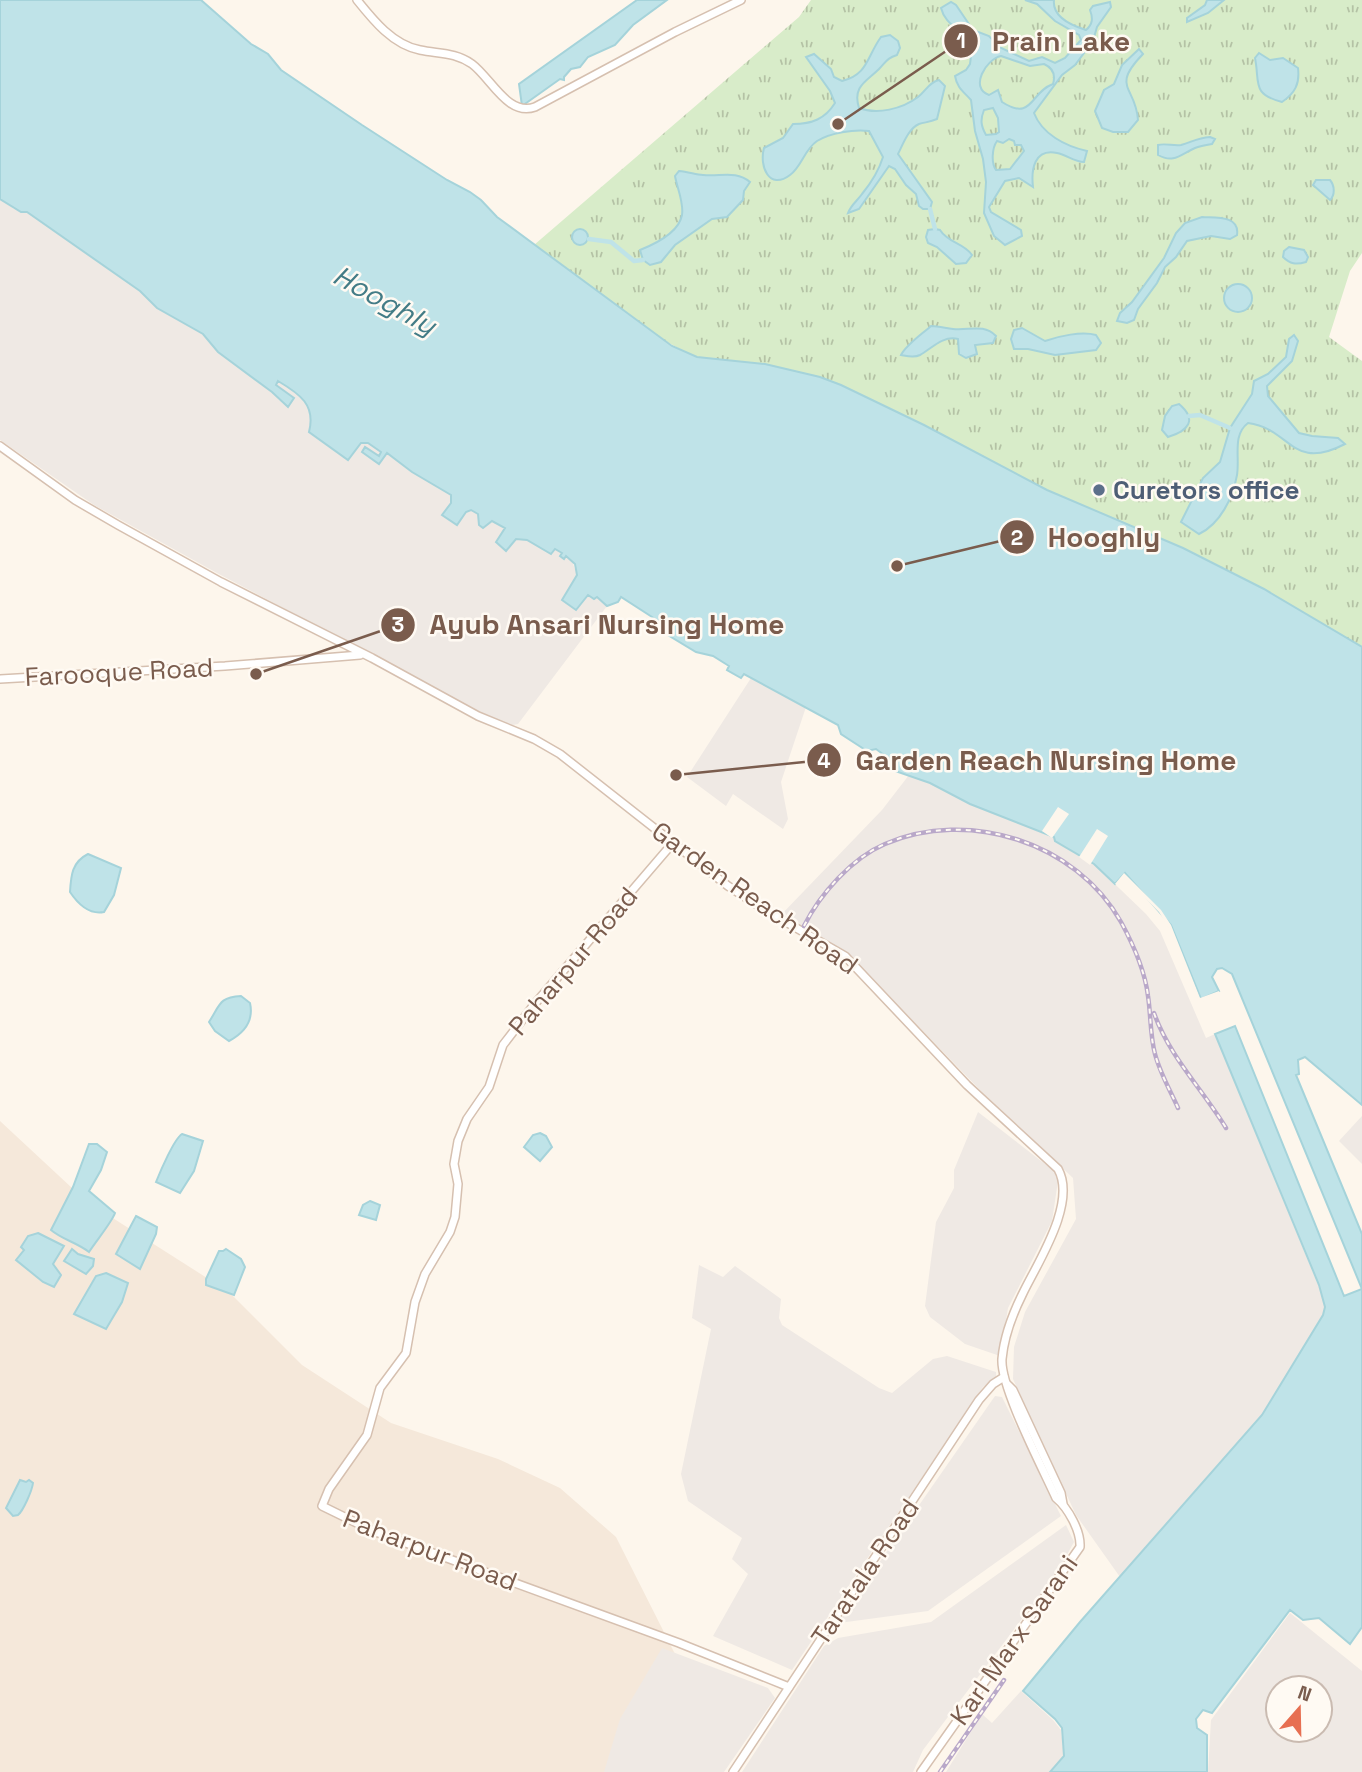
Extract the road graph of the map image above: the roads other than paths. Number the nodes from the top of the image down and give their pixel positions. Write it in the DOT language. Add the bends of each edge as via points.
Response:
graph roads {
  1 [pos="357,0"];
  2 [pos="741,0"];
  3 [pos="0,446"];
  4 [pos="364,655"];
  5 [pos="0,679"];
  6 [pos="672,844"];
  7 [pos="1006,1381"];
  8 [pos="789,1687"];
  9 [pos="733,1772"];
  10 [pos="921,1772"];
  1 -- 2 [label="main road" via="381,28 402,43 465,60 513,107 522,110"];
  3 -- 4 [label="main road, Garden Reach Road" via="108,520"];
  4 -- 5 [label="main road, Farooque Road"];
  4 -- 6 [label="main road, Garden Reach Road" via="478,716 546,745"];
  6 -- 7 [label="main road, Garden Reach Road" via="765,910 845,956 967,1085 1058,1169 1063,1184 1059,1216 1012,1322 1002,1359"];
  6 -- 8 [label="main road, Paharpur Road" via="503,1045 489,1087 458,1141 455,1217 425,1274 406,1353 380,1388 367,1436 322,1506 373,1531"];
  7 -- 8 [label="main road, Taratala Road" via="993,1384 979,1401"];
  7 -- 10 [label="main road, Karl Marx Sarani" via="1056,1498 1080,1537 1080,1547"];
  8 -- 9 [label="main road, Taratala Road"];
}
